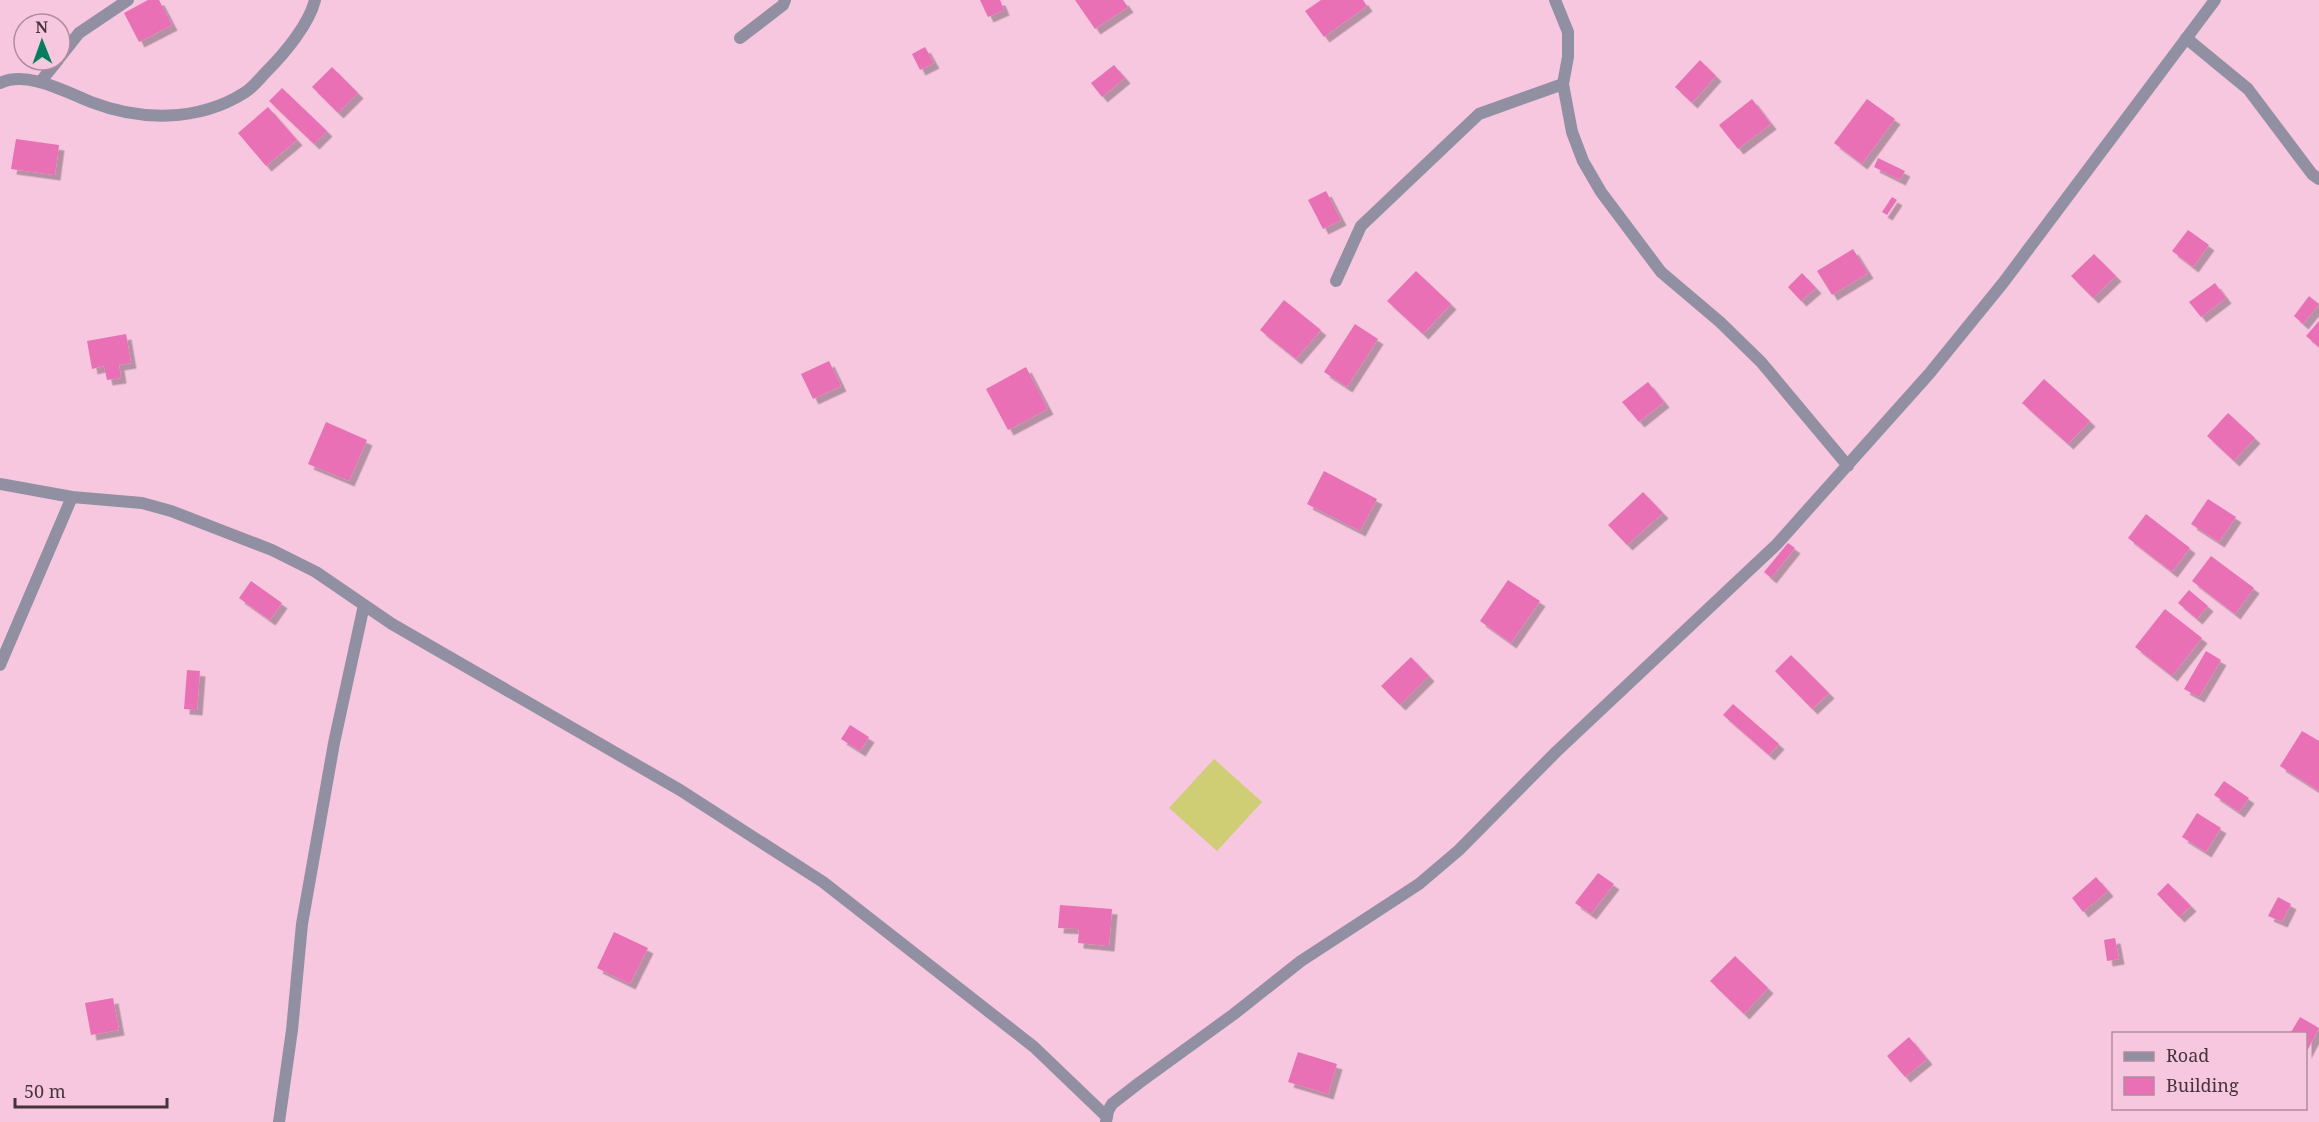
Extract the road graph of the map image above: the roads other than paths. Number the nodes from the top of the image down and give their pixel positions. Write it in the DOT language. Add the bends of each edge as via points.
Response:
graph roads {
  1 [pos="128,0"];
  2 [pos="315,0"];
  3 [pos="785,0"];
  4 [pos="1555,0"];
  5 [pos="2215,0"];
  6 [pos="740,38"];
  7 [pos="2186,38"];
  8 [pos="72,42"];
  9 [pos="48,72"];
  10 [pos="41,81"];
  11 [pos="0,82"];
  12 [pos="1563,84"];
  13 [pos="2319,179"];
  14 [pos="1336,281"];
  15 [pos="1848,466"];
  16 [pos="0,484"];
  17 [pos="72,496"];
  18 [pos="364,605"];
  19 [pos="0,665"];
  20 [pos="1106,1119"];
  21 [pos="279,1122"];
  1 -- 8 [label="street"];
  2 -- 10 [label="street" via="289,49 245,93 205,110 170,116 134,114 93,103"];
  3 -- 6 [label="street"];
  4 -- 12 [label="street" via="1568,32"];
  5 -- 7 [label="street"];
  7 -- 13 [label="street" via="2247,89"];
  7 -- 15 [label="street" via="2003,283"];
  9 -- 10 [label="street"];
  10 -- 11 [label="street"];
  12 -- 14 [label="street" via="1479,114 1361,226"];
  12 -- 15 [label="street" via="1572,132 1601,192 1661,272 1761,362"];
  15 -- 20 [label="street" via="1777,544 1556,752 1459,850 1419,884 1301,961 1112,1104"];
  16 -- 17 [label="street"];
  17 -- 18 [label="street" via="142,503 210,525 316,572"];
  17 -- 19 [label="street"];
  18 -- 20 [label="street" via="680,790 823,882 1034,1047"];
  18 -- 21 [label="street" via="334,743 302,924"];
}
